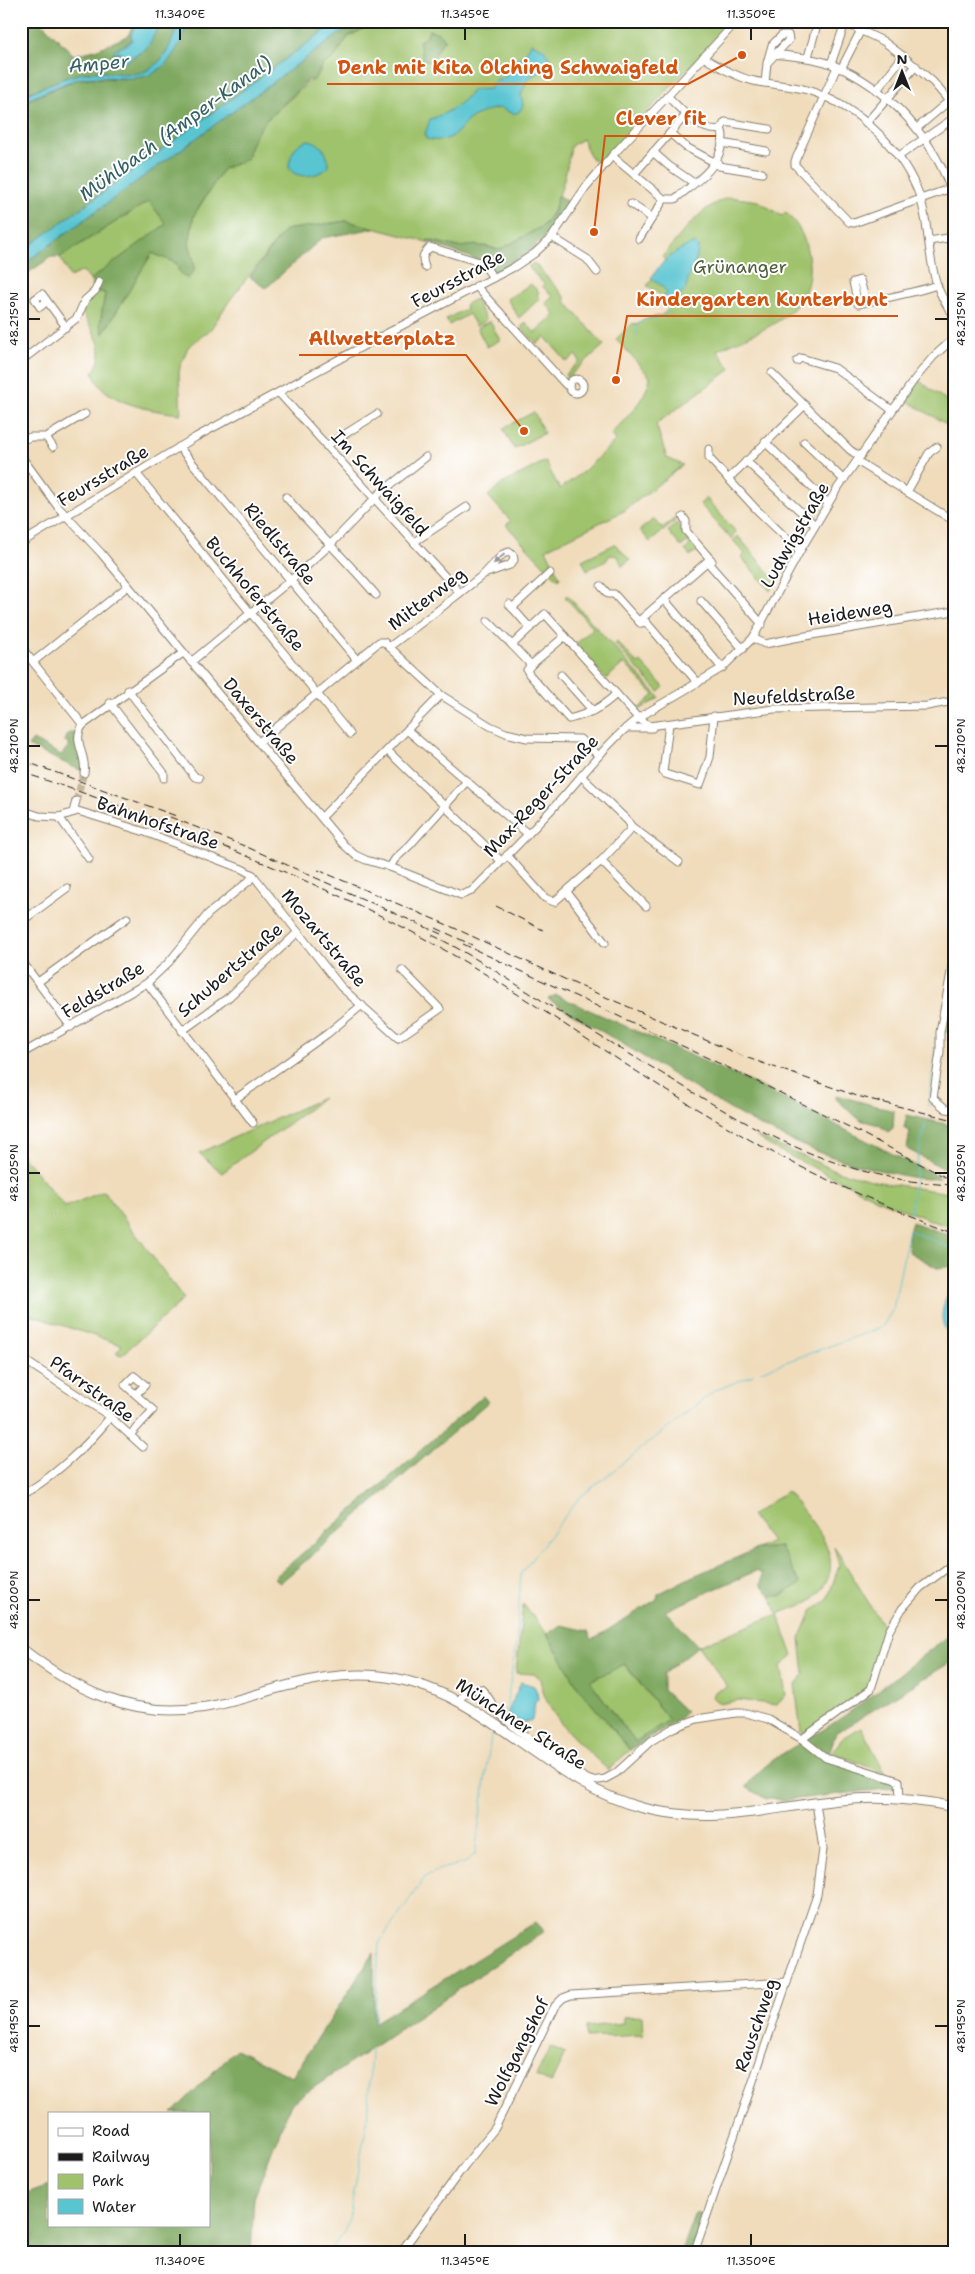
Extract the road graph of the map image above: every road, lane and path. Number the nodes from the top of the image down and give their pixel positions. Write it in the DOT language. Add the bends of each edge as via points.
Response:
graph roads {
  1 [pos="737,21"];
  2 [pos="818,21"];
  3 [pos="842,22"];
  4 [pos="861,30"];
  5 [pos="775,54"];
  6 [pos="903,56"];
  7 [pos="703,57"];
  8 [pos="808,57"];
  9 [pos="767,63"];
  10 [pos="916,66"];
  11 [pos="836,67"];
  12 [pos="765,83"];
  13 [pos="877,90"];
  14 [pos="666,96"];
  15 [pos="824,97"];
  16 [pos="888,99"];
  17 [pos="952,103"];
  18 [pos="686,115"];
  19 [pos="954,118"];
  20 [pos="866,123"];
  21 [pos="917,128"];
  22 [pos="722,129"];
  23 [pos="769,129"];
  24 [pos="670,133"];
  25 [pos="925,139"];
  26 [pos="722,143"];
  27 [pos="766,151"];
  28 [pos="653,152"];
  29 [pos="612,156"];
  30 [pos="899,156"];
  31 [pos="717,161"];
  32 [pos="954,172"];
  33 [pos="762,173"];
  34 [pos="634,174"];
  35 [pos="946,176"];
  36 [pos="694,183"];
  37 [pos="952,187"];
  38 [pos="664,199"];
  39 [pos="921,199"];
  40 [pos="954,199"];
  41 [pos="631,204"];
  42 [pos="652,218"];
  43 [pos="552,237"];
  44 [pos="954,237"];
  45 [pos="640,240"];
  46 [pos="930,241"];
  47 [pos="425,267"];
  48 [pos="597,272"];
  49 [pos="492,278"];
  50 [pos="99,282"];
  51 [pos="937,285"];
  52 [pos="476,286"];
  53 [pos="47,301"];
  54 [pos="866,302"];
  55 [pos="954,314"];
  56 [pos="66,328"];
  57 [pos="954,338"];
  58 [pos="797,360"];
  59 [pos="21,361"];
  60 [pos="772,373"];
  61 [pos="569,385"];
  62 [pos="279,394"];
  63 [pos="805,405"];
  64 [pos="892,410"];
  65 [pos="85,414"];
  66 [pos="377,414"];
  67 [pos="46,437"];
  68 [pos="21,441"];
  69 [pos="765,442"];
  70 [pos="804,442"];
  71 [pos="326,446"];
  72 [pos="53,447"];
  73 [pos="179,447"];
  74 [pos="937,447"];
  75 [pos="709,449"];
  76 [pos="21,456"];
  77 [pos="426,457"];
  78 [pos="858,459"];
  79 [pos="746,461"];
  80 [pos="136,473"];
  81 [pos="728,479"];
  82 [pos="844,480"];
  83 [pos="907,492"];
  84 [pos="286,497"];
  85 [pos="374,499"];
  86 [pos="828,503"];
  87 [pos="467,507"];
  88 [pos="66,515"];
  89 [pos="683,517"];
  90 [pos="952,518"];
  91 [pos="815,525"];
  92 [pos="21,542"];
  93 [pos="414,542"];
  94 [pos="330,545"];
  95 [pos="800,551"];
  96 [pos="711,560"];
  97 [pos="550,573"];
  98 [pos="484,574"];
  99 [pos="290,580"];
  100 [pos="128,586"];
  101 [pos="601,586"];
  102 [pos="460,593"];
  103 [pos="376,596"];
  104 [pos="664,599"];
  105 [pos="701,601"];
  106 [pos="954,611"];
  107 [pos="251,613"];
  108 [pos="488,621"];
  109 [pos="640,622"];
  110 [pos="762,624"];
  111 [pos="530,628"];
  112 [pos="564,636"];
  113 [pos="753,638"];
  114 [pos="387,645"];
  115 [pos="512,645"];
  116 [pos="21,647"];
  117 [pos="743,649"];
  118 [pos="183,652"];
  119 [pos="357,660"];
  120 [pos="33,662"];
  121 [pos="191,662"];
  122 [pos="531,665"];
  123 [pos="722,668"];
  124 [pos="561,676"];
  125 [pos="698,682"];
  126 [pos="128,690"];
  127 [pos="317,692"];
  128 [pos="616,694"];
  129 [pos="441,695"];
  130 [pos="954,701"];
  131 [pos="110,703"];
  132 [pos="593,711"];
  133 [pos="714,716"];
  134 [pos="638,718"];
  135 [pos="668,724"];
  136 [pos="83,725"];
  137 [pos="659,726"];
  138 [pos="626,728"];
  139 [pos="407,730"];
  140 [pos="350,734"];
  141 [pos="259,742"];
  142 [pos="388,751"];
  143 [pos="598,755"];
  144 [pos="84,773"];
  145 [pos="581,776"];
  146 [pos="164,778"];
  147 [pos="199,778"];
  148 [pos="467,780"];
  149 [pos="76,801"];
  150 [pos="444,806"];
  151 [pos="21,810"];
  152 [pos="73,812"];
  153 [pos="59,817"];
  154 [pos="322,817"];
  155 [pos="631,826"];
  156 [pos="528,834"];
  157 [pos="507,855"];
  158 [pos="89,859"];
  159 [pos="501,861"];
  160 [pos="601,861"];
  161 [pos="679,862"];
  162 [pos="390,866"];
  163 [pos="253,875"];
  164 [pos="67,888"];
  165 [pos="567,892"];
  166 [pos="466,894"];
  167 [pos="646,906"];
  168 [pos="127,918"];
  169 [pos="21,922"];
  170 [pos="298,932"];
  171 [pos="605,943"];
  172 [pos="954,956"];
  173 [pos="21,960"];
  174 [pos="402,970"];
  175 [pos="38,982"];
  176 [pos="147,983"];
  177 [pos="362,1005"];
  178 [pos="71,1028"];
  179 [pos="182,1031"];
  180 [pos="21,1054"];
  181 [pos="234,1100"];
  182 [pos="954,1110"];
  183 [pos="253,1123"];
  184 [pos="21,1358"];
  185 [pos="136,1394"];
  186 [pos="110,1417"];
  187 [pos="130,1435"];
  188 [pos="143,1446"];
  189 [pos="21,1495"];
  190 [pos="954,1563"];
  191 [pos="23,1649"];
  192 [pos="459,1700"];
  193 [pos="802,1739"];
  194 [pos="900,1799"];
  195 [pos="816,1803"];
  196 [pos="954,1807"];
  197 [pos="786,1982"];
  198 [pos="400,2253"];
  199 [pos="694,2253"];
  1 -- 7 [label="street, Feursstraße"];
  2 -- 8 [label="street"];
  3 -- 4 [label="street"];
  3 -- 11 [label="street"];
  4 -- 6 [label="street"];
  4 -- 11 [label="street"];
  5 -- 8 [label="street"];
  5 -- 9 [label="street"];
  5 -- 9 [label="street" via="789,40 788,34 782,35 772,46"];
  6 -- 10 [label="street"];
  6 -- 13 [label="street"];
  7 -- 12 [label="street" via="734,74"];
  7 -- 14 [label="street, Feursstraße"];
  8 -- 11 [label="street"];
  9 -- 12 [label="street"];
  10 -- 16 [label="street"];
  10 -- 17 [label="street"];
  11 -- 13 [label="street"];
  11 -- 15 [label="street"];
  12 -- 15 [label="street" via="806,90"];
  13 -- 16 [label="street"];
  14 -- 18 [label="street"];
  14 -- 29 [label="street, Feursstraße"];
  15 -- 20 [label="street"];
  15 -- 39 [label="street" via="795,166 812,184 849,222 854,223"];
  16 -- 20 [label="street"];
  16 -- 21 [label="street"];
  17 -- 21 [label="street"];
  18 -- 22 [label="street" via="705,128"];
  18 -- 24 [label="street"];
  19 -- 25 [label="street"];
  20 -- 30 [label="street"];
  21 -- 25 [label="street"];
  22 -- 23 [label="street" via="725,122"];
  22 -- 26 [label="street"];
  24 -- 28 [label="street"];
  24 -- 31 [label="street" via="686,147 712,162"];
  25 -- 30 [label="street"];
  25 -- 35 [label="street"];
  26 -- 27 [label="street"];
  26 -- 31 [label="street"];
  28 -- 34 [label="street"];
  28 -- 36 [label="street"];
  29 -- 34 [label="street"];
  29 -- 43 [label="street, Feursstraße" via="585,188"];
  30 -- 39 [label="street"];
  31 -- 33 [label="street" via="719,166"];
  31 -- 36 [label="street"];
  32 -- 35 [label="street"];
  34 -- 38 [label="street"];
  35 -- 37 [label="street"];
  36 -- 38 [label="street" via="675,199"];
  37 -- 39 [label="street"];
  37 -- 40 [label="street"];
  38 -- 42 [label="street"];
  39 -- 46 [label="street"];
  41 -- 42 [label="street"];
  42 -- 45 [label="street"];
  43 -- 48 [label="street" via="587,259"];
  43 -- 49 [label="street, Feursstraße" via="535,254"];
  44 -- 46 [label="street"];
  46 -- 51 [label="street"];
  47 -- 49 [label="street" via="422,259 430,247 483,263"];
  49 -- 52 [label="street, Feursstraße"];
  50 -- 56 [label="street" via="85,300 77,318"];
  51 -- 54 [label="street"];
  51 -- 55 [label="street"];
  52 -- 61 [label="street"];
  52 -- 62 [label="street, Feursstraße"];
  53 -- 56 [label="street"];
  56 -- 59 [label="street"];
  57 -- 64 [label="street, Ludwigstraße" via="933,357"];
  58 -- 64 [label="street" via="801,358 835,368"];
  60 -- 63 [label="street"];
  62 -- 71 [label="street, Im Schwaigfeld"];
  62 -- 73 [label="street, Feursstraße"];
  63 -- 69 [label="street"];
  63 -- 78 [label="street"];
  64 -- 78 [label="street, Ludwigstraße"];
  65 -- 67 [label="street"];
  66 -- 71 [label="street"];
  67 -- 68 [label="street"];
  67 -- 72 [label="street"];
  69 -- 79 [label="street"];
  69 -- 86 [label="street"];
  70 -- 82 [label="street"];
  71 -- 85 [label="street, Im Schwaigfeld"];
  73 -- 80 [label="street, Feursstraße"];
  73 -- 99 [label="street, Riedlstraße"];
  74 -- 83 [label="street" via="929,453"];
  75 -- 81 [label="street" via="709,458"];
  76 -- 88 [label="street, Daxerstraße"];
  77 -- 85 [label="street"];
  78 -- 82 [label="street, Ludwigstraße"];
  78 -- 83 [label="street"];
  79 -- 81 [label="street"];
  79 -- 91 [label="street"];
  80 -- 88 [label="street, Feursstraße"];
  80 -- 107 [label="street, Buchhoferstraße"];
  81 -- 95 [label="street"];
  82 -- 86 [label="street, Ludwigstraße"];
  83 -- 90 [label="street"];
  84 -- 94 [label="street"];
  85 -- 93 [label="street, Im Schwaigfeld"];
  85 -- 94 [label="street"];
  86 -- 91 [label="street, Ludwigstraße"];
  87 -- 93 [label="street"];
  88 -- 92 [label="street, Feursstraße"];
  88 -- 100 [label="street, Daxerstraße"];
  89 -- 96 [label="street" via="686,531"];
  91 -- 95 [label="street, Ludwigstraße"];
  93 -- 102 [label="street, Im Schwaigfeld"];
  94 -- 99 [label="street"];
  94 -- 103 [label="street"];
  95 -- 110 [label="street, Ludwigstraße"];
  96 -- 104 [label="street"];
  96 -- 110 [label="street" via="710,565"];
  97 -- 111 [label="street" via="511,606"];
  98 -- 102 [label="street, Mitterweg"];
  99 -- 107 [label="street"];
  99 -- 119 [label="street, Riedlstraße"];
  100 -- 118 [label="street, Daxerstraße"];
  100 -- 120 [label="street"];
  101 -- 109 [label="street" via="608,594 614,594"];
  102 -- 114 [label="street, Mitterweg"];
  104 -- 109 [label="street"];
  104 -- 123 [label="street"];
  105 -- 117 [label="street"];
  106 -- 113 [label="street, Heideweg" via="765,644"];
  107 -- 121 [label="street"];
  107 -- 127 [label="street, Buchhoferstraße"];
  108 -- 115 [label="street"];
  109 -- 125 [label="street" via="649,633 654,632"];
  110 -- 113 [label="street, Ludwigstraße"];
  111 -- 112 [label="street" via="545,614"];
  111 -- 115 [label="street"];
  112 -- 122 [label="street"];
  112 -- 128 [label="street"];
  113 -- 117 [label="street, Ludwigstraße"];
  114 -- 119 [label="street, Mitterweg" via="379,642"];
  114 -- 129 [label="street"];
  115 -- 122 [label="street"];
  116 -- 120 [label="street"];
  117 -- 123 [label="street, Ludwigstraße"];
  118 -- 121 [label="street, Daxerstraße"];
  118 -- 126 [label="street"];
  119 -- 127 [label="street, Mitterweg"];
  120 -- 136 [label="street"];
  121 -- 141 [label="street, Daxerstraße"];
  122 -- 132 [label="street" via="528,674 569,719"];
  123 -- 125 [label="street, Ludwigstraße"];
  124 -- 132 [label="street"];
  125 -- 134 [label="street, Ludwigstraße"];
  126 -- 131 [label="street"];
  126 -- 147 [label="street"];
  127 -- 140 [label="street, Buchhoferstraße"];
  127 -- 141 [label="street, Mitterweg"];
  128 -- 132 [label="street"];
  128 -- 134 [label="street"];
  129 -- 139 [label="street"];
  129 -- 143 [label="street" via="506,733 540,740 580,739"];
  130 -- 133 [label="street, Neufeldstraße" via="928,706 774,709"];
  131 -- 136 [label="street"];
  131 -- 146 [label="street" via="164,773"];
  133 -- 135 [label="street, Neufeldstraße"];
  133 -- 135 [label="street" via="710,757 700,785 663,772"];
  134 -- 137 [label="street" via="650,726"];
  134 -- 138 [label="street, Max-Reger-Straße"];
  135 -- 137 [label="street, Neufeldstraße"];
  136 -- 144 [label="street" via="78,736 86,762"];
  137 -- 138 [label="street, Neufeldstraße"];
  138 -- 143 [label="street, Max-Reger-Straße"];
  139 -- 142 [label="street"];
  139 -- 148 [label="street"];
  141 -- 154 [label="street, Daxerstraße"];
  142 -- 150 [label="street"];
  142 -- 154 [label="street"];
  143 -- 145 [label="street, Max-Reger-Straße"];
  145 -- 155 [label="street"];
  145 -- 156 [label="street, Max-Reger-Straße"];
  148 -- 150 [label="street"];
  148 -- 156 [label="street"];
  149 -- 152 [label="street"];
  150 -- 159 [label="street"];
  150 -- 162 [label="street"];
  151 -- 153 [label="street, Bahnhofstraße" via="39,816"];
  152 -- 153 [label="street, Bahnhofstraße"];
  152 -- 163 [label="street, Bahnhofstraße" via="104,818 145,832"];
  153 -- 158 [label="street"];
  154 -- 162 [label="street, Daxerstraße" via="355,855"];
  155 -- 160 [label="street"];
  155 -- 161 [label="street"];
  156 -- 157 [label="street, Max-Reger-Straße"];
  157 -- 159 [label="street, Max-Reger-Straße"];
  157 -- 165 [label="street" via="549,901 554,902"];
  159 -- 166 [label="street, Max-Reger-Straße"];
  160 -- 165 [label="street"];
  160 -- 167 [label="street"];
  162 -- 166 [label="street, Daxerstraße" via="456,894"];
  163 -- 170 [label="street, Mozartstraße"];
  163 -- 176 [label="street, Feldstraße" via="208,914 169,962"];
  164 -- 169 [label="street"];
  165 -- 171 [label="street"];
  168 -- 175 [label="street"];
  170 -- 177 [label="street, Mozartstraße" via="341,986"];
  170 -- 179 [label="street, Schubertstraße" via="229,996"];
  172 -- 182 [label="street" via="940,1032 933,1098 946,1109"];
  173 -- 175 [label="street"];
  174 -- 177 [label="street, Mozartstraße" via="440,1009 398,1038"];
  175 -- 178 [label="street"];
  176 -- 178 [label="street, Feldstraße"];
  176 -- 179 [label="street"];
  177 -- 181 [label="street" via="332,1031"];
  178 -- 180 [label="street, Feldstraße"];
  179 -- 181 [label="street"];
  181 -- 183 [label="street"];
  184 -- 186 [label="street, Pfarrstraße"];
  185 -- 187 [label="street" via="153,1410"];
  186 -- 187 [label="street, Pfarrstraße"];
  186 -- 189 [label="street" via="81,1448 32,1490"];
  187 -- 188 [label="street, Pfarrstraße"];
  190 -- 193 [label="street" via="920,1588 902,1609 889,1631 871,1689"];
  191 -- 192 [label="main road, Münchner Straße" via="79,1687 116,1702 149,1709 201,1708 313,1679 354,1675 378,1675 413,1682"];
  192 -- 193 [label="street" via="468,1690 481,1689 497,1711 559,1760 592,1781 616,1773 651,1741 673,1728 718,1715 746,1713 759,1716"];
  192 -- 195 [label="main road, Münchner Straße" via="576,1780 641,1807 710,1817"];
  193 -- 194 [label="street" via="826,1758 899,1781"];
  194 -- 195 [label="main road, Münchner Straße"];
  194 -- 196 [label="main road, Münchner Straße"];
  195 -- 197 [label="street, Rauschweg" via="823,1849 817,1895"];
  197 -- 198 [label="street, Wolfgangshof" via="563,1998 555,2006 495,2128"];
  197 -- 199 [label="street, Rauschweg"];
}
